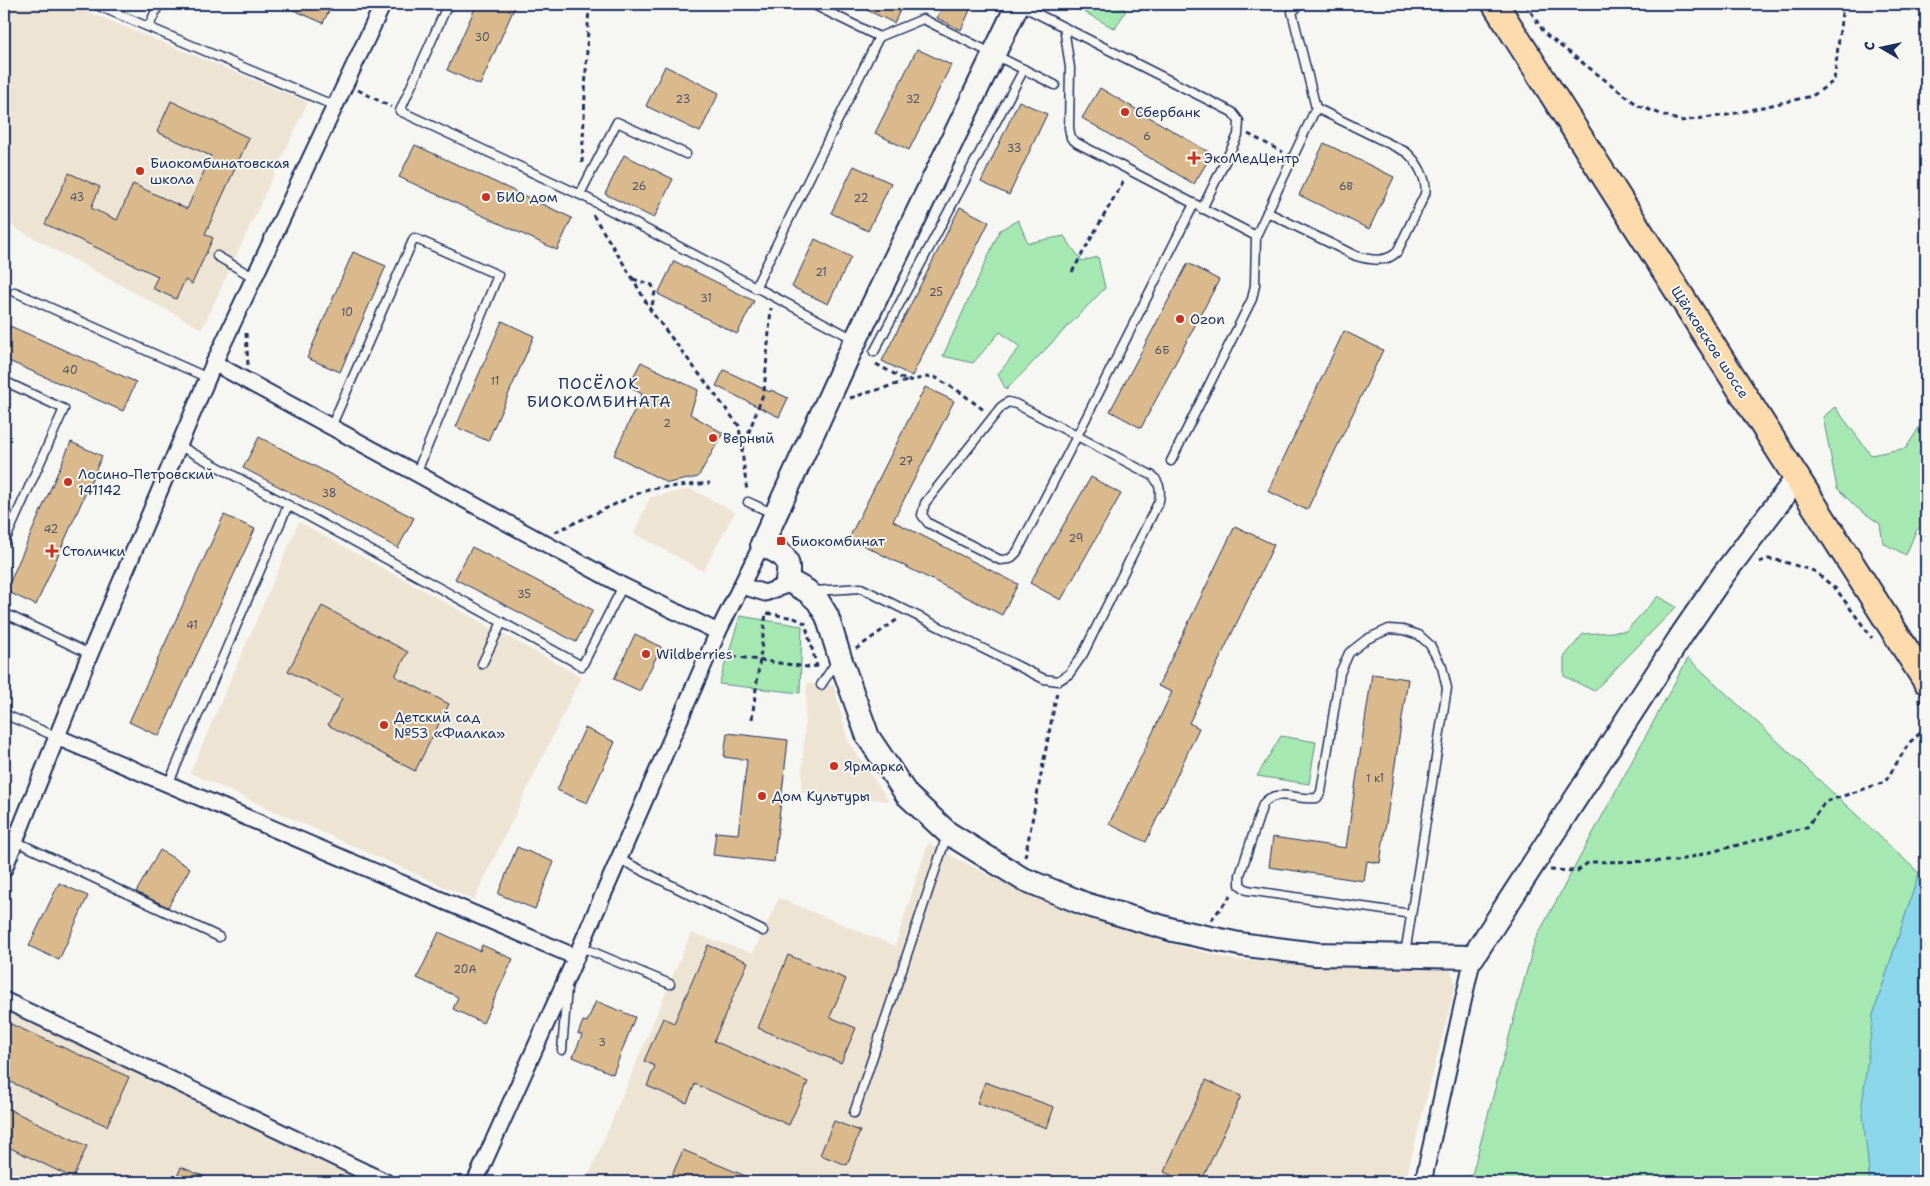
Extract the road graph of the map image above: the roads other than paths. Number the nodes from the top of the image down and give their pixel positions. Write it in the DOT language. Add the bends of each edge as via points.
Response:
graph roads {
  1 [pos="94,4"];
  2 [pos="159,4"];
  3 [pos="383,4"];
  4 [pos="448,4"];
  5 [pos="812,4"];
  6 [pos="1018,4"];
  7 [pos="1301,4"];
  8 [pos="1495,4"];
  9 [pos="149,26"];
  10 [pos="1064,27"];
  11 [pos="879,38"];
  12 [pos="993,54"];
  13 [pos="1024,69"];
  14 [pos="1055,85"];
  15 [pos="335,106"];
  16 [pos="1316,108"];
  17 [pos="686,154"];
  18 [pos="584,196"];
  19 [pos="1194,204"];
  20 [pos="1202,209"];
  21 [pos="1267,212"];
  22 [pos="1256,236"];
  23 [pos="217,256"];
  24 [pos="253,277"];
  25 [pos="755,288"];
  26 [pos="15,292"];
  27 [pos="860,348"];
  28 [pos="214,363"];
  29 [pos="208,378"];
  30 [pos="4,381"];
  31 [pos="331,427"];
  32 [pos="1076,436"];
  33 [pos="178,445"];
  34 [pos="1171,461"];
  35 [pos="416,474"];
  36 [pos="1798,477"];
  37 [pos="748,502"];
  38 [pos="288,505"];
  39 [pos="775,514"];
  40 [pos="4,543"];
  41 [pos="762,544"];
  42 [pos="787,580"];
  43 [pos="623,586"];
  44 [pos="742,586"];
  45 [pos="807,591"];
  46 [pos="4,613"];
  47 [pos="502,622"];
  48 [pos="718,632"];
  49 [pos="90,654"];
  50 [pos="840,658"];
  51 [pos="482,664"];
  52 [pos="820,685"];
  53 [pos="1921,688"];
  54 [pos="4,714"];
  55 [pos="57,738"];
  56 [pos="168,785"];
  57 [pos="948,833"];
  58 [pos="15,841"];
  59 [pos="619,859"];
  60 [pos="4,868"];
  61 [pos="1411,914"];
  62 [pos="763,932"];
  63 [pos="219,937"];
  64 [pos="578,952"];
  65 [pos="1404,956"];
  66 [pos="1473,957"];
  67 [pos="568,976"];
  68 [pos="670,984"];
  69 [pos="4,1000"];
  70 [pos="562,1050"];
  71 [pos="854,1113"];
  72 [pos="386,1182"];
  73 [pos="475,1182"];
  74 [pos="1423,1182"];
  1 -- 9 [label="lane"];
  2 -- 9 [label="lane"];
  3 -- 15 [label="street"];
  4 -- 18 [label="lane" via="400,111"];
  5 -- 11 [label="lane"];
  6 -- 10 [label="lane"];
  6 -- 12 [label="street"];
  7 -- 16 [label="lane" via="1292,12"];
  8 -- 36 [label="main road, Щёлковское шоссе"];
  9 -- 15 [label="lane"];
  10 -- 19 [label="lane" via="1070,68 1071,138"];
  10 -- 20 [label="lane" via="1232,112 1239,121 1238,134"];
  11 -- 12 [label="lane" via="923,19"];
  11 -- 25 [label="lane"];
  12 -- 13 [label="lane"];
  12 -- 27 [label="street"];
  13 -- 14 [label="lane"];
  13 -- 27 [label="lane"];
  15 -- 24 [label="street"];
  16 -- 21 [label="lane"];
  16 -- 21 [label="lane" via="1406,152 1425,180 1425,194 1397,252 1386,259 1356,256"];
  17 -- 18 [label="lane" via="617,122"];
  18 -- 25 [label="lane"];
  19 -- 20 [label="lane"];
  19 -- 32 [label="lane"];
  20 -- 22 [label="lane"];
  21 -- 22 [label="lane"];
  22 -- 34 [label="lane" via="1252,299"];
  23 -- 24 [label="lane"];
  24 -- 28 [label="street"];
  25 -- 27 [label="lane"];
  26 -- 29 [label="lane"];
  27 -- 39 [label="street" via="826,405"];
  28 -- 29 [label="street"];
  28 -- 31 [label="street"];
  29 -- 33 [label="street"];
  30 -- 40 [label="lane" via="64,408"];
  31 -- 35 [label="street"];
  31 -- 35 [label="lane" via="414,238 498,275"];
  32 -- 32 [label="lane" via="1008,402 925,503 922,515 928,523 1000,560 1010,559 1017,552"];
  32 -- 45 [label="lane" via="1153,476 1161,489 1159,501 1083,654 1069,674 1058,681 1044,679 861,588"];
  33 -- 38 [label="lane"];
  33 -- 49 [label="street"];
  35 -- 43 [label="street"];
  36 -- 53 [label="main road, Щёлковское шоссе"];
  36 -- 66 [label="street" via="1683,633"];
  37 -- 39 [label="lane"];
  38 -- 47 [label="lane"];
  38 -- 56 [label="lane"];
  39 -- 41 [label="street"];
  41 -- 42 [label="street" via="784,557 790,567"];
  41 -- 44 [label="street"];
  42 -- 44 [label="street" via="784,586 765,593"];
  42 -- 45 [label="street"];
  43 -- 47 [label="lane" via="582,666"];
  43 -- 48 [label="street"];
  44 -- 48 [label="street"];
  45 -- 50 [label="street" via="827,616"];
  46 -- 49 [label="lane"];
  47 -- 51 [label="lane"];
  48 -- 59 [label="street"];
  49 -- 55 [label="street"];
  50 -- 52 [label="lane"];
  50 -- 57 [label="street" via="868,737 907,795"];
  54 -- 55 [label="lane"];
  55 -- 56 [label="street"];
  55 -- 58 [label="street"];
  56 -- 64 [label="street"];
  57 -- 65 [label="street" via="1021,878 1085,904 1197,939 1316,954"];
  57 -- 71 [label="lane"];
  58 -- 60 [label="street"];
  58 -- 63 [label="lane"];
  59 -- 62 [label="lane"];
  59 -- 64 [label="street"];
  61 -- 61 [label="lane" via="1447,688 1442,667 1420,635 1389,629 1367,639 1349,653 1340,673 1321,792 1317,798 1310,799 1269,797 1263,804 1240,884 1247,890"];
  61 -- 65 [label="lane"];
  64 -- 67 [label="street"];
  64 -- 68 [label="lane"];
  65 -- 66 [label="street"];
  66 -- 74 [label="street"];
  67 -- 70 [label="lane"];
  67 -- 73 [label="street"];
  69 -- 72 [label="street"];
}
